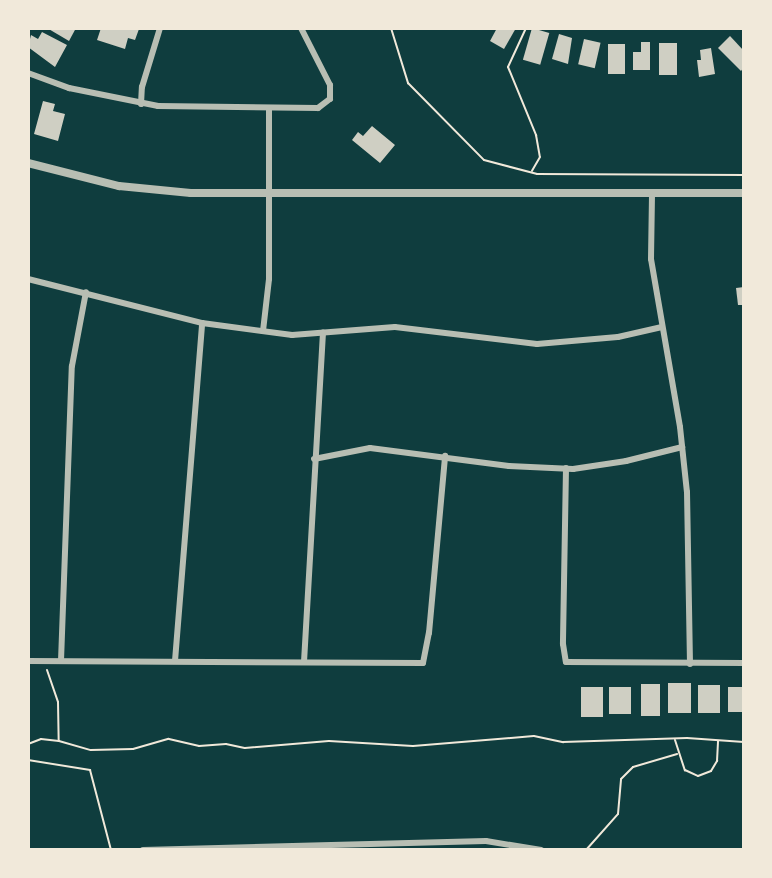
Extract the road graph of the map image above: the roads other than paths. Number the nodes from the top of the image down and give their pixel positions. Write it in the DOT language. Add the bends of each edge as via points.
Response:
graph roads {
  1 [pos="160,28"];
  2 [pos="301,28"];
  3 [pos="28,73"];
  4 [pos="141,104"];
  5 [pos="269,110"];
  6 [pos="28,163"];
  7 [pos="744,193"];
  8 [pos="269,194"];
  9 [pos="652,195"];
  10 [pos="28,279"];
  11 [pos="86,292"];
  12 [pos="202,323"];
  13 [pos="662,327"];
  14 [pos="263,331"];
  15 [pos="323,333"];
  16 [pos="682,447"];
  17 [pos="445,456"];
  18 [pos="314,459"];
  19 [pos="566,468"];
  20 [pos="28,661"];
  21 [pos="61,661"];
  22 [pos="175,661"];
  23 [pos="304,662"];
  24 [pos="744,663"];
  25 [pos="690,664"];
  26 [pos="358,847"];
  27 [pos="229,848"];
  28 [pos="143,850"];
  29 [pos="541,850"];
  1 -- 4 [label="street"];
  2 -- 5 [label="street" via="330,85 330,99 318,108"];
  3 -- 4 [label="street"];
  4 -- 5 [label="street"];
  5 -- 8 [label="street"];
  6 -- 8 [label="street" via="80,179 155,191"];
  7 -- 9 [label="street"];
  8 -- 9 [label="street"];
  8 -- 14 [label="street"];
  9 -- 13 [label="street" via="651,259"];
  10 -- 11 [label="street"];
  11 -- 12 [label="street"];
  11 -- 21 [label="street" via="72,366"];
  12 -- 14 [label="street"];
  12 -- 22 [label="street"];
  13 -- 15 [label="street" via="537,344 395,327"];
  13 -- 16 [label="street"];
  14 -- 15 [label="street"];
  15 -- 18 [label="street"];
  16 -- 19 [label="street"];
  16 -- 25 [label="street"];
  17 -- 18 [label="street" via="370,448"];
  17 -- 19 [label="street"];
  17 -- 23 [label="street" via="423,663"];
  18 -- 23 [label="street"];
  19 -- 25 [label="street" via="566,662"];
  20 -- 21 [label="street"];
  21 -- 22 [label="street"];
  22 -- 23 [label="street"];
  24 -- 25 [label="street"];
  26 -- 27 [label="street"];
  26 -- 29 [label="street" via="486,841"];
  27 -- 28 [label="street"];
}
